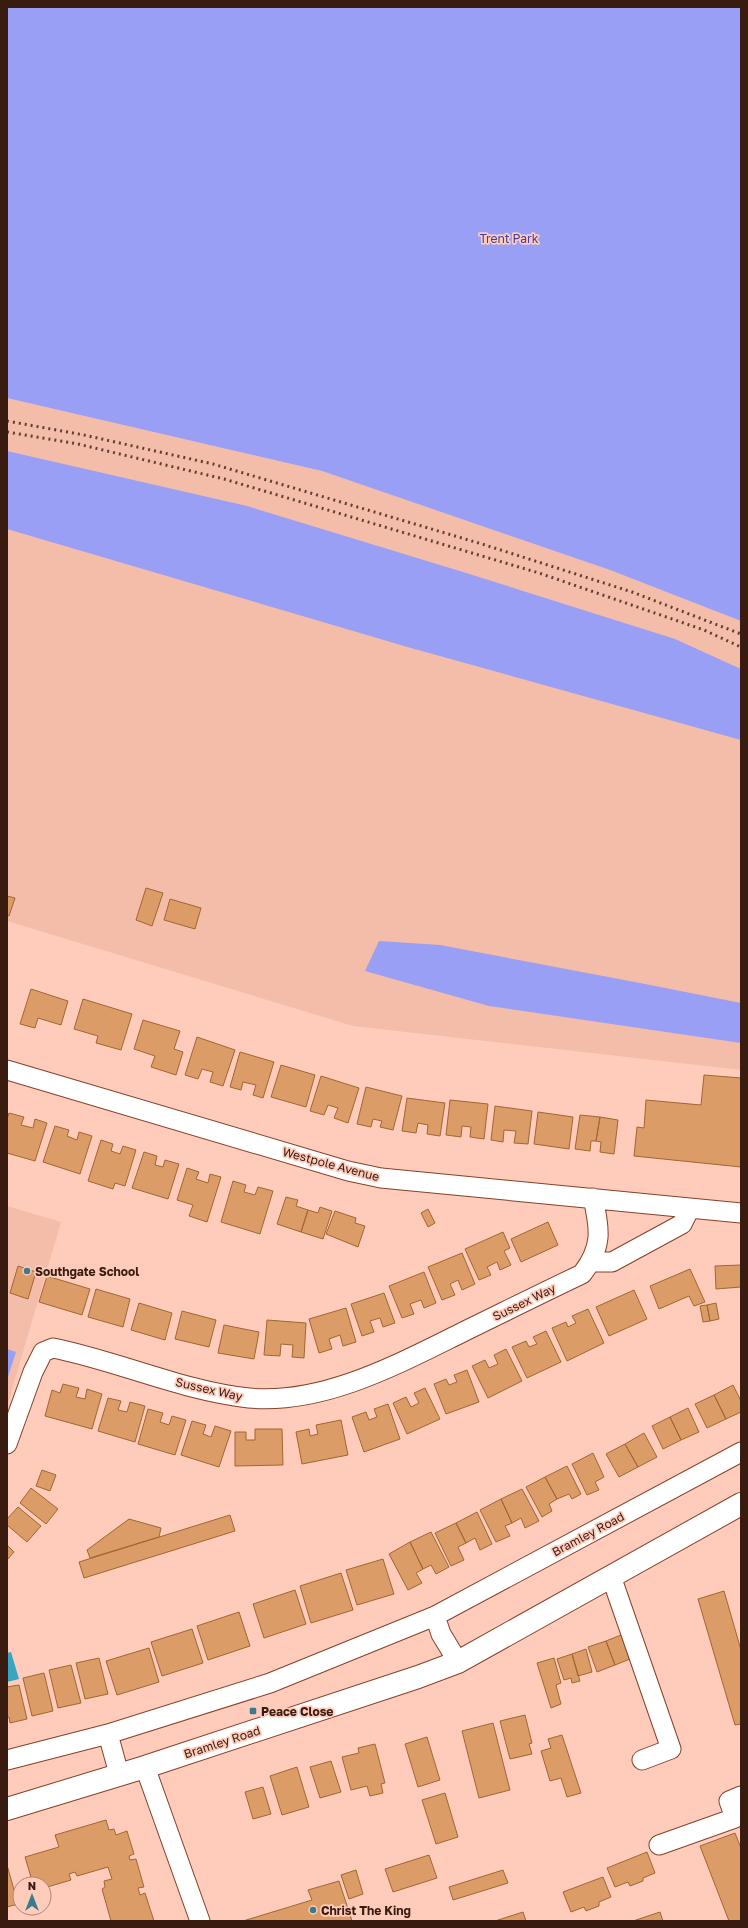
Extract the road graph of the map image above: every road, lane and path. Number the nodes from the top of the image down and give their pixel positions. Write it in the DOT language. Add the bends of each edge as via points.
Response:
graph roads {
  1 [pos="7,1070"];
  2 [pos="593,1198"];
  3 [pos="690,1208"];
  4 [pos="741,1213"];
  5 [pos="592,1262"];
  6 [pos="7,1444"];
  7 [pos="741,1452"];
  8 [pos="741,1504"];
  9 [pos="611,1576"];
  10 [pos="435,1616"];
  11 [pos="458,1662"];
  12 [pos="108,1734"];
  13 [pos="7,1760"];
  14 [pos="642,1760"];
  15 [pos="145,1767"];
  16 [pos="119,1774"];
  17 [pos="741,1796"];
  18 [pos="7,1809"];
  19 [pos="738,1824"];
  20 [pos="659,1845"];
  21 [pos="200,1921"];
  1 -- 2 [label="street, Westpole Avenue" via="374,1177"];
  2 -- 3 [label="street, Westpole Avenue"];
  2 -- 5 [label="street, Sussex Way" via="600,1226 599,1242"];
  3 -- 4 [label="street"];
  3 -- 5 [label="street" via="682,1224 612,1262"];
  5 -- 6 [label="street, Sussex Way" via="582,1274 416,1355 353,1382 318,1392 250,1398 217,1393 53,1348 43,1352 33,1372"];
  7 -- 10 [label="street, Bramley Road"];
  8 -- 9 [label="main road, Bramley Road"];
  9 -- 11 [label="main road, Bramley Road"];
  9 -- 14 [label="street" via="671,1749"];
  10 -- 11 [label="street" via="441,1634"];
  10 -- 12 [label="street, Bramley Road" via="270,1683"];
  11 -- 15 [label="main road, Bramley Road"];
  12 -- 13 [label="street, Bramley Road"];
  12 -- 16 [label="street"];
  15 -- 16 [label="main road, Bramley Road"];
  15 -- 21 [label="street"];
  16 -- 18 [label="main road, Bramley Road"];
  17 -- 19 [label="street" via="729,1801"];
  19 -- 20 [label="street"];
}
